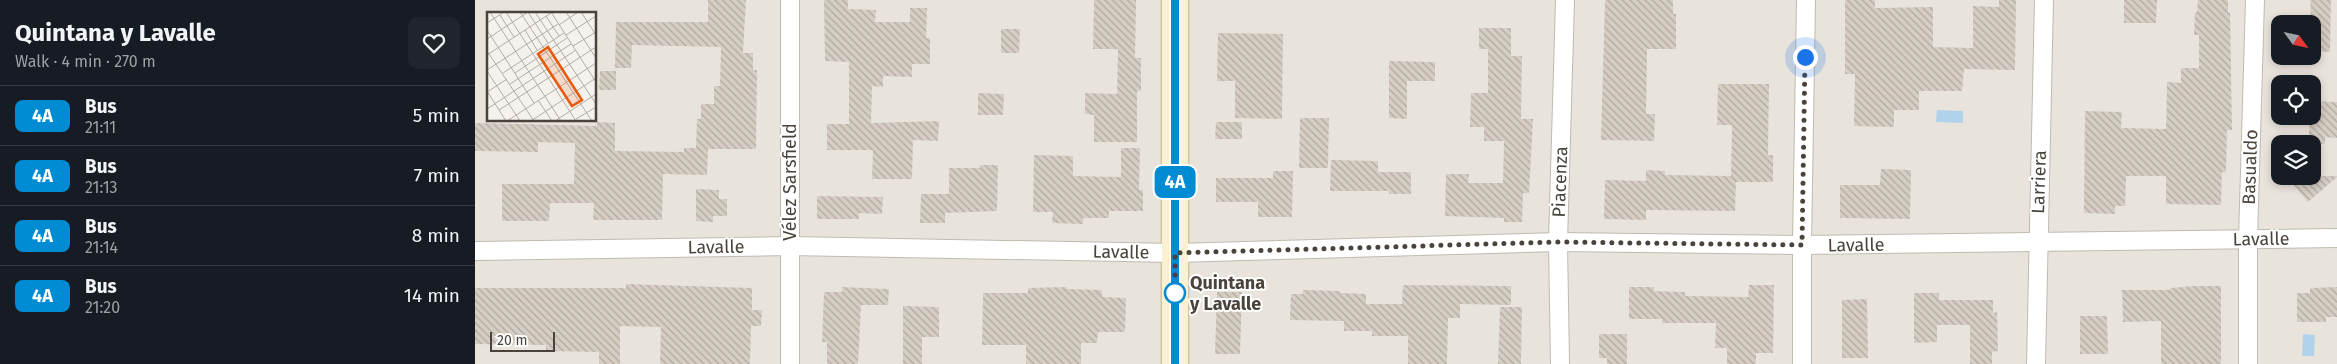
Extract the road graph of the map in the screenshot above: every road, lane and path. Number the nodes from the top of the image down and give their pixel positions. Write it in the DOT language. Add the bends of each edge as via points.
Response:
graph roads {
  1 [pos="790,0"];
  2 [pos="1175,0"];
  3 [pos="1565,0"];
  4 [pos="1806,0"];
  5 [pos="2044,0"];
  6 [pos="2255,0"];
  7 [pos="2337,238"];
  8 [pos="2248,239"];
  9 [pos="1558,242"];
  10 [pos="2037,242"];
  11 [pos="1802,245"];
  12 [pos="790,246"];
  13 [pos="475,251"];
  14 [pos="1175,253"];
  15 [pos="790,364"];
  16 [pos="1175,364"];
  17 [pos="1560,364"];
  18 [pos="1803,364"];
  19 [pos="2036,364"];
  20 [pos="2248,364"];
  1 -- 12 [label="street, Vélez Sarsfield"];
  2 -- 14 [label="main road"];
  3 -- 9 [label="street, Piacenza"];
  4 -- 11 [label="street"];
  5 -- 10 [label="street, Larriera"];
  6 -- 8 [label="street, Basualdo"];
  7 -- 8 [label="street, Lavalle"];
  8 -- 10 [label="street, Lavalle"];
  8 -- 20 [label="street, Basualdo"];
  9 -- 11 [label="street, Lavalle"];
  9 -- 14 [label="street, Lavalle"];
  9 -- 17 [label="street, Piacenza"];
  10 -- 11 [label="street, Lavalle"];
  10 -- 19 [label="street, Larriera"];
  11 -- 18 [label="street"];
  12 -- 13 [label="street, Lavalle"];
  12 -- 14 [label="street, Lavalle"];
  12 -- 15 [label="street, Vélez Sarsfield"];
  14 -- 16 [label="main road"];
}
